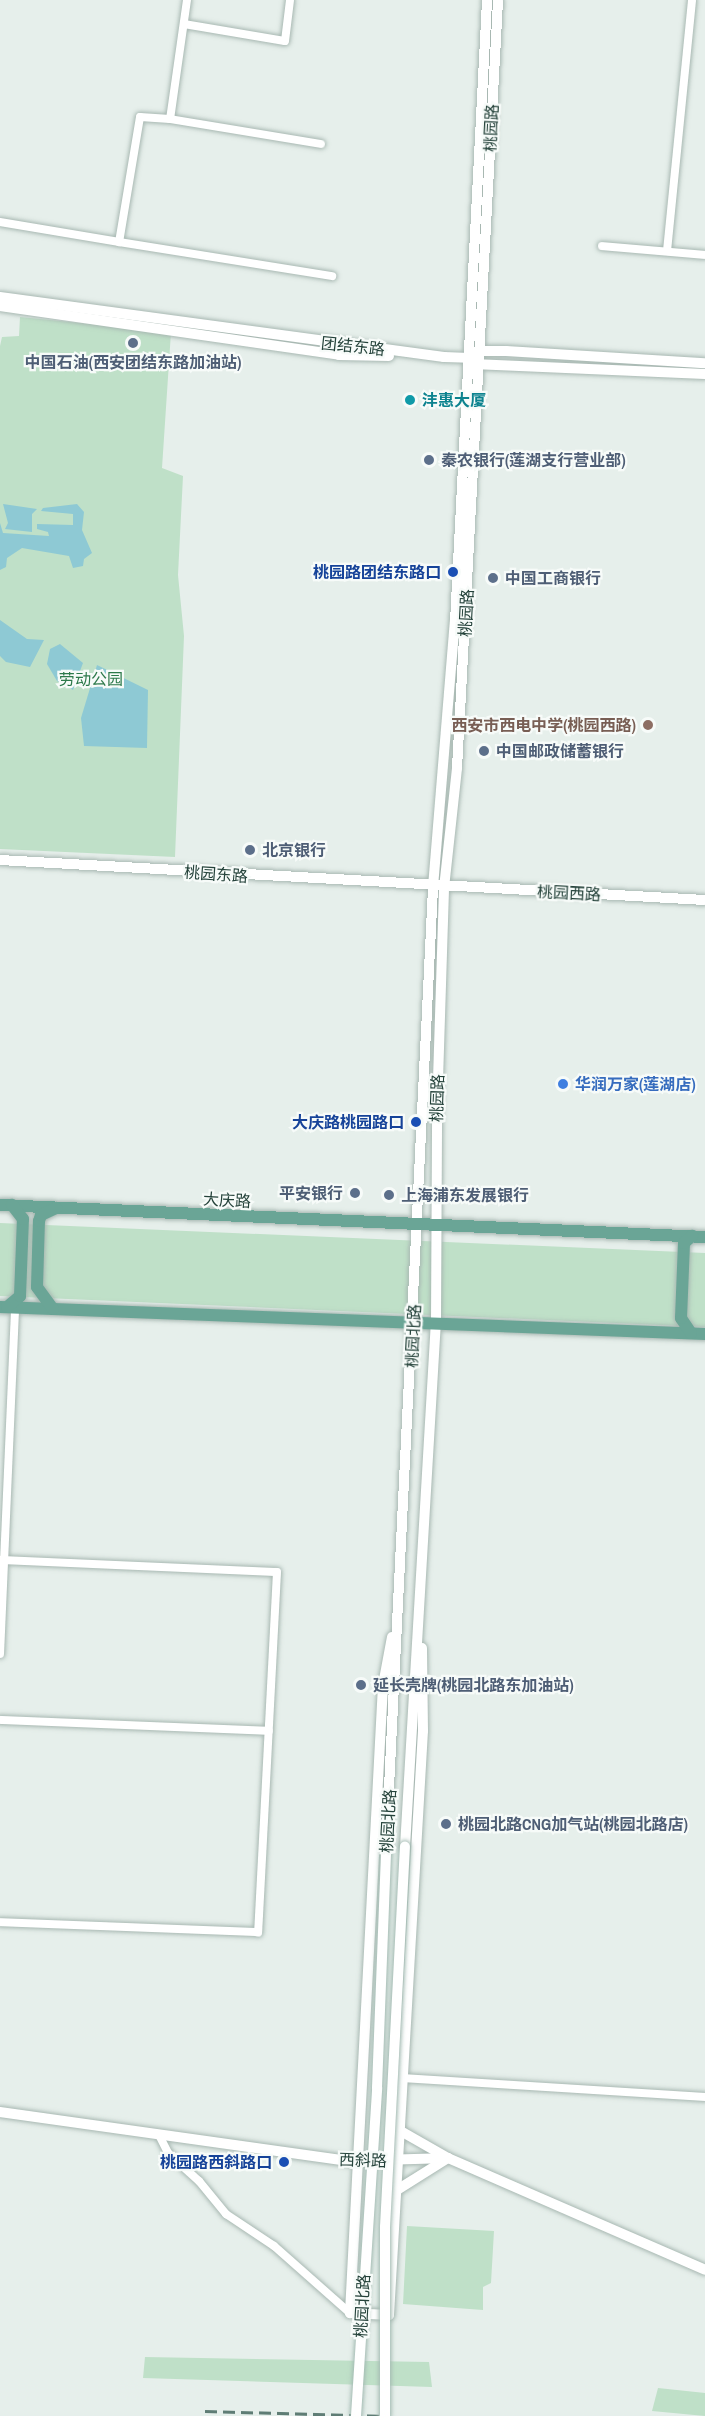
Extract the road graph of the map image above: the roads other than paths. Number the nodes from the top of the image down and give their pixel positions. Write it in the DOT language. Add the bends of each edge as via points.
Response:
graph roads {
  1 [pos="187,0"];
  2 [pos="290,0"];
  3 [pos="487,0"];
  4 [pos="498,0"];
  5 [pos="692,0"];
  6 [pos="184,24"];
  7 [pos="170,119"];
  8 [pos="321,144"];
  9 [pos="0,222"];
  10 [pos="119,242"];
  11 [pos="602,246"];
  12 [pos="667,252"];
  13 [pos="705,255"];
  14 [pos="332,276"];
  15 [pos="0,297"];
  16 [pos="0,306"];
  17 [pos="478,351"];
  18 [pos="472,362"];
  19 [pos="705,363"];
  20 [pos="705,374"];
  21 [pos="0,860"];
  22 [pos="433,887"];
  23 [pos="444,888"];
  24 [pos="705,900"];
  25 [pos="6,1205"];
  26 [pos="57,1207"];
  27 [pos="418,1226"];
  28 [pos="434,1227"];
  29 [pos="672,1235"];
  30 [pos="699,1236"];
  31 [pos="7,1307"];
  32 [pos="53,1309"];
  33 [pos="436,1321"];
  34 [pos="414,1322"];
  35 [pos="667,1332"];
  36 [pos="691,1333"];
  37 [pos="705,1334"];
  38 [pos="2,1560"];
  39 [pos="400,1595"];
  40 [pos="419,1610"];
  41 [pos="0,1654"];
  42 [pos="0,1720"];
  43 [pos="269,1731"];
  44 [pos="0,1922"];
  45 [pos="402,2078"];
  46 [pos="705,2097"];
  47 [pos="0,2112"];
  48 [pos="399,2130"];
  49 [pos="159,2135"];
  50 [pos="448,2158"];
  51 [pos="359,2161"];
  52 [pos="398,2161"];
  53 [pos="397,2190"];
  54 [pos="705,2270"];
  55 [pos="350,2313"];
  56 [pos="356,2416"];
  57 [pos="385,2416"];
  1 -- 6 [label="street"];
  2 -- 6 [label="street" via="285,40"];
  3 -- 18 [label="main road, 桃园路"];
  4 -- 17 [label="main road, 桃园路"];
  5 -- 12 [label="street"];
  6 -- 7 [label="street"];
  7 -- 8 [label="street"];
  7 -- 10 [label="street" via="140,117"];
  9 -- 10 [label="street"];
  10 -- 14 [label="street"];
  11 -- 12 [label="street"];
  12 -- 13 [label="street"];
  15 -- 18 [label="main road, 团结东路"];
  16 -- 18 [label="main road" via="339,355"];
  17 -- 18 [label="main road"];
  17 -- 19 [label="main road"];
  18 -- 20 [label="main road"];
  18 -- 22 [label="main road, 桃园路" via="445,768"];
  18 -- 23 [label="main road, 桃园路" via="457,768"];
  21 -- 22 [label="main road, 桃园东路"];
  22 -- 23 [label="main road, 桃园西路"];
  22 -- 27 [label="main road, 桃园路"];
  23 -- 24 [label="main road, 桃园西路"];
  23 -- 28 [label="main road, 桃园路"];
  25 -- 26 [label="main road, 大庆路"];
  25 -- 31 [label="main road" via="23,1219 20,1296"];
  26 -- 27 [label="main road, 大庆路"];
  26 -- 32 [label="main road" via="39,1221 38,1293"];
  27 -- 28 [label="main road, 大庆路"];
  27 -- 34 [label="main road, 桃园北路"];
  28 -- 29 [label="main road, 大庆路"];
  28 -- 33 [label="main road, 桃园北路"];
  29 -- 30 [label="main road, 大庆路"];
  29 -- 35 [label="main road" via="679,1243 676,1318"];
  30 -- 36 [label="main road" via="684,1243 681,1318"];
  31 -- 32 [label="main road"];
  31 -- 38 [label="street"];
  32 -- 34 [label="main road"];
  33 -- 34 [label="main road"];
  33 -- 35 [label="main road"];
  33 -- 40 [label="main road, 桃园北路"];
  34 -- 39 [label="main road, 桃园北路"];
  35 -- 36 [label="main road"];
  36 -- 37 [label="main road"];
  38 -- 41 [label="street"];
  38 -- 43 [label="street" via="277,1572"];
  39 -- 51 [label="main road" via="383,1685"];
  39 -- 56 [label="main road, 桃园北路, bridge" via="377,2088"];
  40 -- 45 [label="main road" via="425,1686"];
  40 -- 57 [label="main road, 桃园北路, bridge" via="385,2227"];
  42 -- 43 [label="street"];
  43 -- 44 [label="street" via="258,1932"];
  45 -- 46 [label="street"];
  45 -- 48 [label="main road"];
  47 -- 49 [label="main road, 西斜路"];
  48 -- 50 [label="main road"];
  48 -- 52 [label="main road"];
  49 -- 51 [label="main road, 西斜路"];
  49 -- 55 [label="street" via="168,2153 199,2181 226,2214 274,2246"];
  50 -- 52 [label="main road, 西斜路"];
  50 -- 53 [label="main road"];
  50 -- 54 [label="main road, 西斜路"];
  51 -- 52 [label="main road, 西斜路"];
  51 -- 55 [label="main road"];
  52 -- 53 [label="main road"];
  53 -- 55 [label="main road" via="389,2315"];
}
